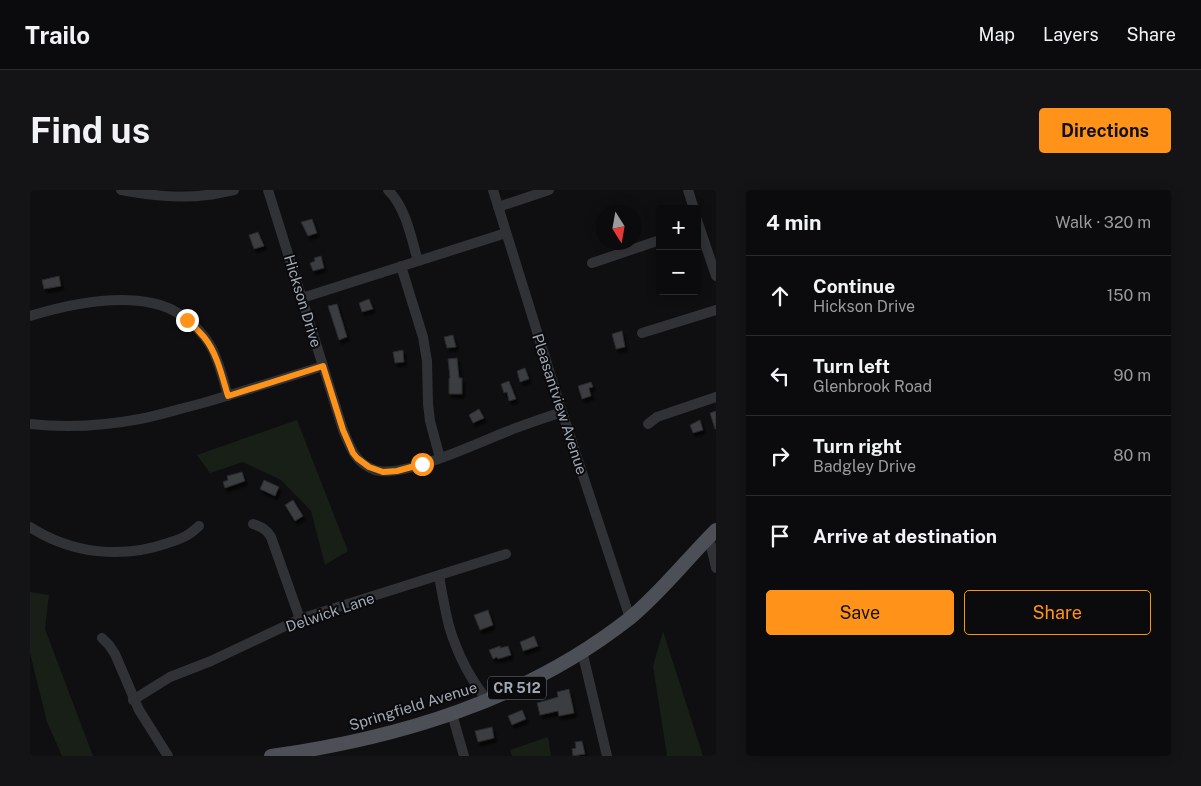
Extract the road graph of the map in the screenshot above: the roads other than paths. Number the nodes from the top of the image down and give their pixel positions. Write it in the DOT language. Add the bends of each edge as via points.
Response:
graph roads {
  1 [pos="121,190"];
  2 [pos="234,190"];
  3 [pos="268,190"];
  4 [pos="388,190"];
  5 [pos="492,190"];
  6 [pos="549,190"];
  7 [pos="688,190"];
  8 [pos="693,205"];
  9 [pos="498,207"];
  10 [pos="701,231"];
  11 [pos="506,233"];
  12 [pos="656,241"];
  13 [pos="418,261"];
  14 [pos="714,261"];
  15 [pos="592,263"];
  16 [pos="401,266"];
  17 [pos="716,276"];
  18 [pos="302,298"];
  19 [pos="716,310"];
  20 [pos="30,316"];
  21 [pos="642,333"];
  22 [pos="323,366"];
  23 [pos="228,396"];
  24 [pos="716,397"];
  25 [pos="562,412"];
  26 [pos="30,424"];
  27 [pos="648,424"];
  28 [pos="440,458"];
  29 [pos="253,524"];
  30 [pos="199,526"];
  31 [pos="30,527"];
  32 [pos="712,534"];
  33 [pos="506,554"];
  34 [pos="716,568"];
  35 [pos="438,576"];
  36 [pos="630,618"];
  37 [pos="300,619"];
  38 [pos="102,638"];
  39 [pos="582,651"];
  40 [pos="133,700"];
  41 [pos="488,701"];
  42 [pos="452,714"];
  43 [pos="279,755"];
  44 [pos="168,756"];
  45 [pos="464,756"];
  46 [pos="607,756"];
  1 -- 2 [label="street" via="181,197"];
  3 -- 18 [label="street, Hickson Drive"];
  4 -- 13 [label="street" via="402,210"];
  5 -- 9 [label="street, Pleasantview Avenue"];
  6 -- 9 [label="street"];
  7 -- 8 [label="street"];
  9 -- 11 [label="street, Pleasantview Avenue"];
  10 -- 14 [label="street"];
  11 -- 13 [label="street"];
  11 -- 25 [label="street, Pleasantview Avenue"];
  12 -- 15 [label="street"];
  13 -- 16 [label="street"];
  14 -- 17 [label="street"];
  16 -- 18 [label="street"];
  16 -- 28 [label="street" via="423,337 430,421"];
  18 -- 22 [label="street, Hickson Drive"];
  19 -- 21 [label="street"];
  20 -- 23 [label="street" via="113,301 166,306 204,336 216,356"];
  22 -- 23 [label="street"];
  22 -- 28 [label="street, Hickson Drive" via="343,430 357,458 376,470 390,472"];
  23 -- 26 [label="street" via="142,419 70,427"];
  24 -- 27 [label="street" via="657,417"];
  25 -- 28 [label="street, Hickson Drive"];
  25 -- 36 [label="street, Pleasantview Avenue"];
  29 -- 37 [label="street" via="262,527 271,537"];
  30 -- 31 [label="street" via="189,535 157,546 109,552 77,548"];
  32 -- 34 [label="street"];
  32 -- 36 [label="main road, Springfield Avenue / CR 512"];
  33 -- 35 [label="street, Delwick Lane"];
  35 -- 37 [label="street, Delwick Lane"];
  35 -- 41 [label="street" via="449,626 462,661"];
  36 -- 39 [label="main road, Springfield Avenue / CR 512"];
  37 -- 40 [label="street, Delwick Lane" via="170,677"];
  38 -- 40 [label="street" via="114,654"];
  39 -- 41 [label="main road, Springfield Avenue / CR 512"];
  39 -- 46 [label="street"];
  40 -- 44 [label="street"];
  41 -- 42 [label="main road, Springfield Avenue / CR 512"];
  42 -- 43 [label="main road, Springfield Avenue / CR 512" via="378,736"];
  42 -- 45 [label="street"];
}
